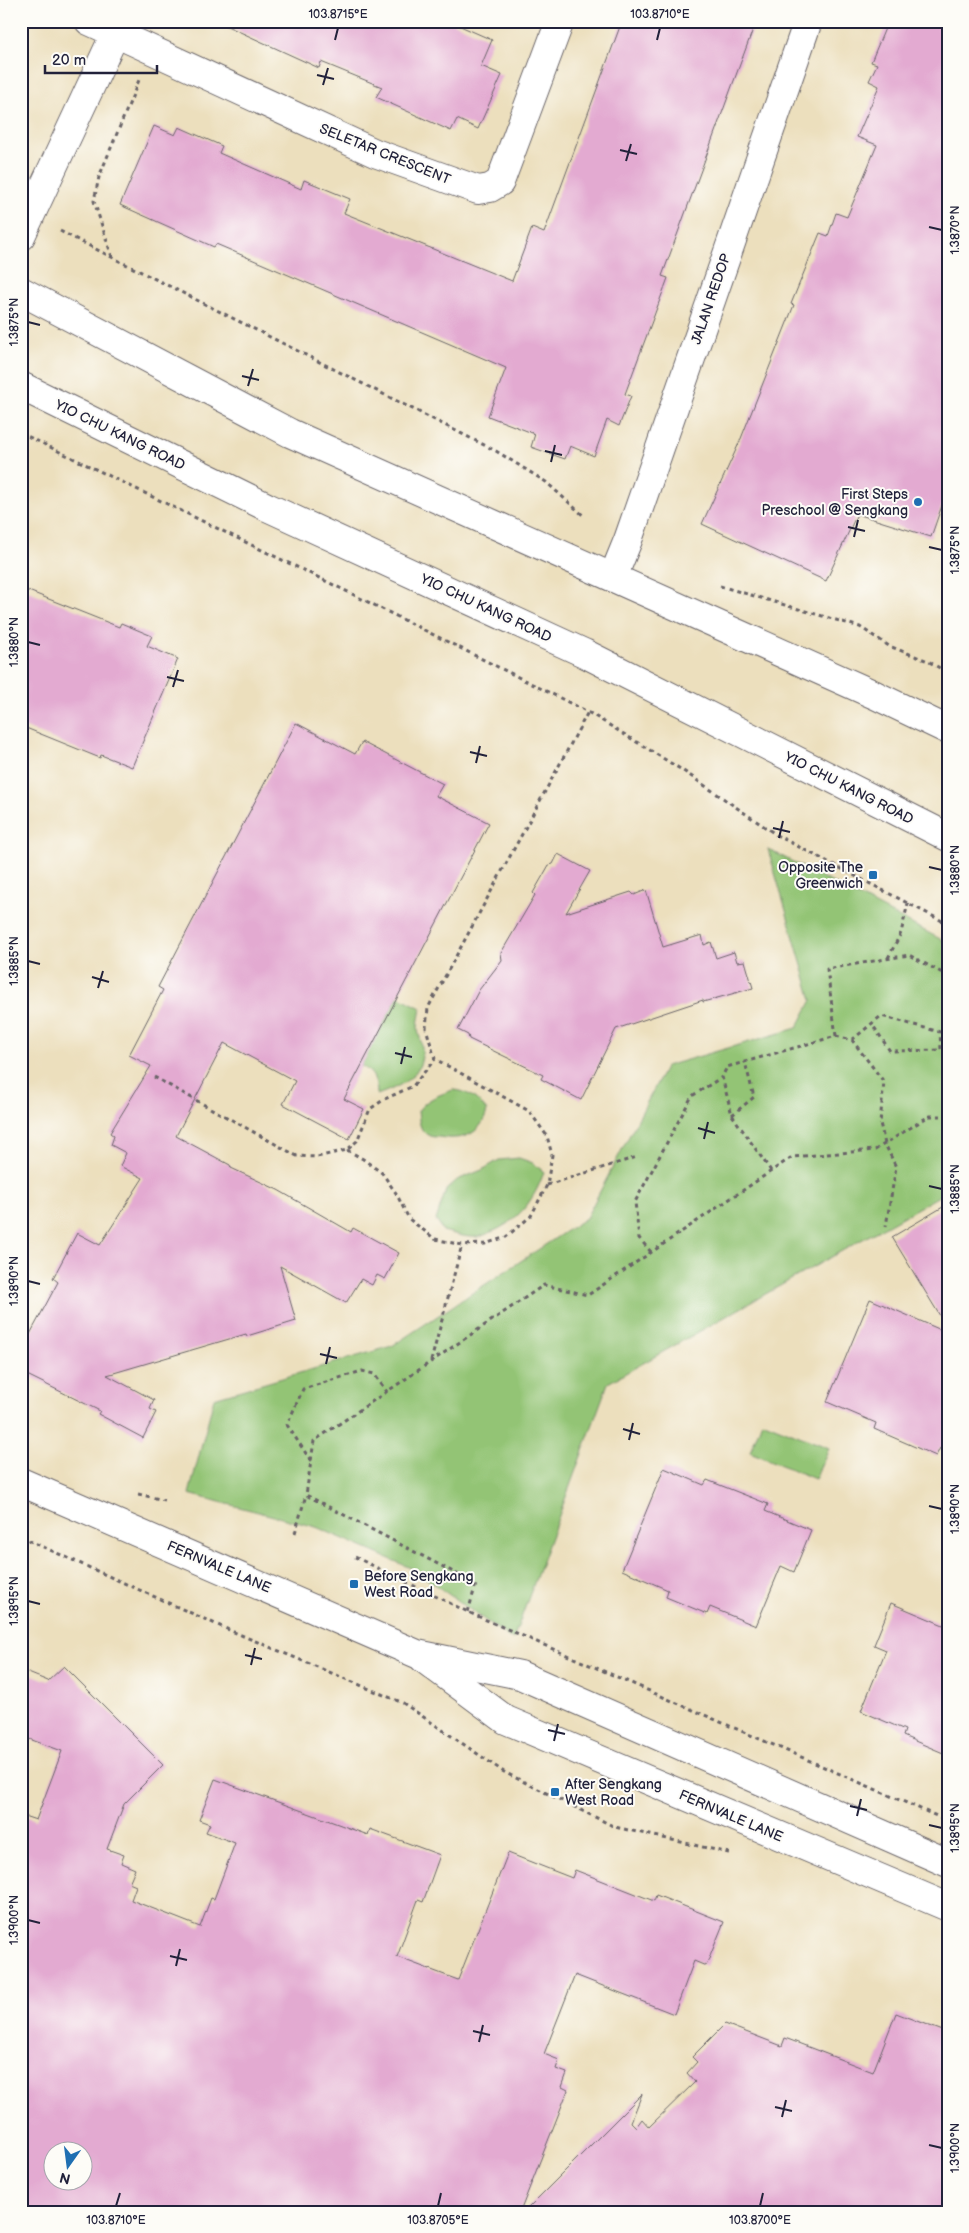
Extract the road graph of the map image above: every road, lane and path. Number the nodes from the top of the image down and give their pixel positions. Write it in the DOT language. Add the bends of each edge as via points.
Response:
graph roads {
  1 [pos="89,21"];
  2 [pos="560,21"];
  3 [pos="808,21"];
  4 [pos="118,28"];
  5 [pos="151,51"];
  6 [pos="26,226"];
  7 [pos="113,258"];
  8 [pos="21,291"];
  9 [pos="21,386"];
  10 [pos="21,433"];
  11 [pos="585,517"];
  12 [pos="612,577"];
  13 [pos="720,586"];
  14 [pos="948,673"];
  15 [pos="588,712"];
  16 [pos="948,730"];
  17 [pos="948,837"];
  18 [pos="908,903"];
  19 [pos="948,924"];
  20 [pos="887,959"];
  21 [pos="948,976"];
  22 [pos="872,1024"];
  23 [pos="836,1036"];
  24 [pos="852,1040"];
  25 [pos="435,1058"];
  26 [pos="745,1062"];
  27 [pos="154,1077"];
  28 [pos="722,1077"];
  29 [pos="732,1115"];
  30 [pos="948,1116"];
  31 [pos="885,1144"];
  32 [pos="347,1150"];
  33 [pos="637,1157"];
  34 [pos="771,1171"];
  35 [pos="547,1185"];
  36 [pos="886,1226"];
  37 [pos="462,1246"];
  38 [pos="651,1252"];
  39 [pos="431,1362"];
  40 [pos="387,1392"];
  41 [pos="311,1462"];
  42 [pos="21,1482"];
  43 [pos="306,1495"];
  44 [pos="295,1533"];
  45 [pos="355,1557"];
  46 [pos="468,1612"];
  47 [pos="417,1654"];
  48 [pos="948,1822"];
  49 [pos="948,1863"];
  50 [pos="948,1907"];
  1 -- 4 [label="street, SELETAR CRESCENT"];
  2 -- 5 [label="street, SELETAR CRESCENT" via="500,182 478,190 375,153"];
  3 -- 12 [label="street, JALAN REDOP" via="628,540"];
  4 -- 5 [label="street, SELETAR CRESCENT"];
  4 -- 6 [label="street"];
  5 -- 7 [label="path" via="99,177 94,201"];
  6 -- 7 [label="path"];
  7 -- 11 [label="path" via="496,451 546,482"];
  8 -- 12 [label="street" via="290,433"];
  9 -- 17 [label="street, YIO CHU KANG ROAD" via="266,507 584,653"];
  10 -- 15 [label="path"];
  12 -- 16 [label="street"];
  13 -- 14 [label="path" via="860,628 889,646 928,661"];
  15 -- 18 [label="path" via="682,770 778,836"];
  15 -- 25 [label="path" via="428,1008 426,1028"];
  18 -- 19 [label="path"];
  18 -- 20 [label="path" via="901,933"];
  20 -- 21 [label="path" via="909,955"];
  20 -- 23 [label="path" via="827,969"];
  22 -- 22 [label="path" via="882,1016 940,1032 940,1050 890,1050"];
  22 -- 24 [label="path"];
  23 -- 24 [label="path"];
  23 -- 26 [label="path"];
  24 -- 31 [label="path" via="884,1082 880,1123"];
  25 -- 32 [label="path" via="413,1086 370,1110 357,1141"];
  25 -- 35 [label="path" via="529,1111 547,1136 552,1155"];
  26 -- 28 [label="path" via="727,1067"];
  26 -- 29 [label="path" via="754,1097"];
  27 -- 32 [label="path" via="297,1156 317,1158"];
  28 -- 29 [label="path"];
  28 -- 38 [label="path" via="692,1096 635,1202 639,1238"];
  29 -- 34 [label="path"];
  30 -- 31 [label="path" via="929,1116"];
  31 -- 34 [label="path" via="875,1150 792,1157"];
  31 -- 36 [label="path" via="896,1167"];
  32 -- 37 [label="path" via="382,1173 409,1219 435,1239"];
  33 -- 35 [label="path"];
  34 -- 38 [label="path"];
  35 -- 37 [label="path" via="531,1216 506,1237 485,1244"];
  37 -- 39 [label="path"];
  38 -- 39 [label="path" via="588,1295 544,1285"];
  39 -- 40 [label="path"];
  40 -- 41 [label="path" via="314,1441"];
  40 -- 41 [label="path" via="374,1374 362,1371 303,1389 286,1425"];
  41 -- 43 [label="path"];
  42 -- 47 [label="street, FERNVALE LANE"];
  43 -- 44 [label="path"];
  43 -- 46 [label="path" via="476,1584"];
  45 -- 46 [label="path"];
  46 -- 48 [label="path"];
  47 -- 49 [label="street, FERNVALE LANE" via="520,1675"];
  47 -- 50 [label="street, FERNVALE LANE" via="506,1720"];
}
